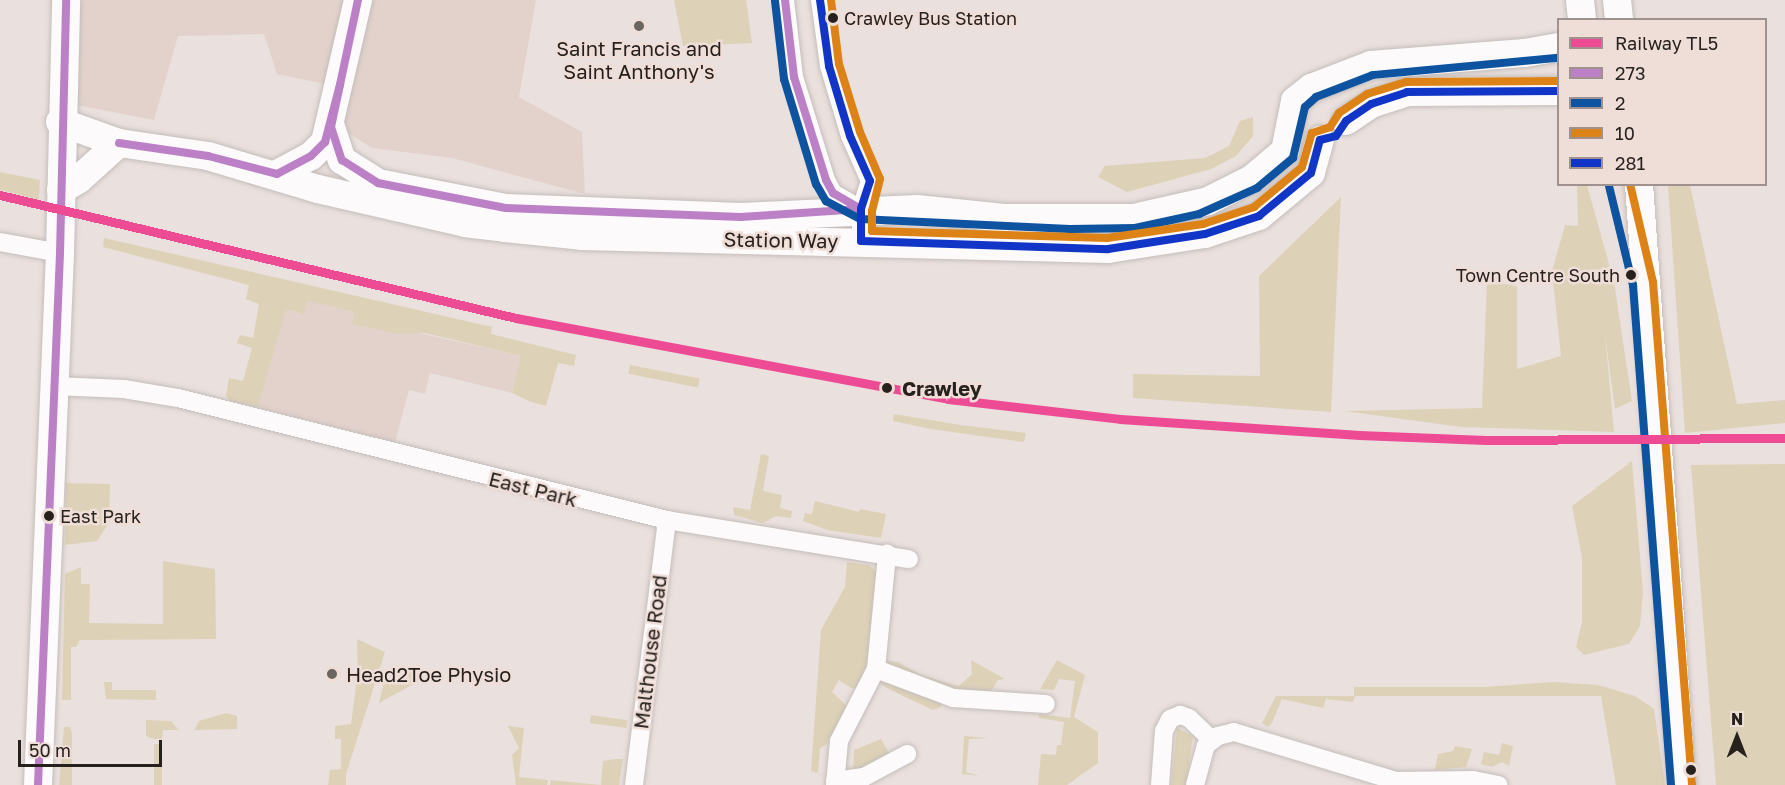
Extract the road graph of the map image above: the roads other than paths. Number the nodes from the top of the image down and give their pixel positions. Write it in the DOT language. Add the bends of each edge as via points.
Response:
graph roads {
  1 [pos="66,0"];
  2 [pos="358,0"];
  3 [pos="785,0"];
  4 [pos="820,0"];
  5 [pos="1580,0"];
  6 [pos="1617,0"];
  7 [pos="1582,18"];
  8 [pos="1619,18"];
  9 [pos="1557,46"];
  10 [pos="1322,86"];
  11 [pos="1557,91"];
  12 [pos="1293,119"];
  13 [pos="1346,121"];
  14 [pos="60,122"];
  15 [pos="331,127"];
  16 [pos="1320,140"];
  17 [pos="119,143"];
  18 [pos="277,174"];
  19 [pos="1619,186"];
  20 [pos="1639,186"];
  21 [pos="61,190"];
  22 [pos="861,209"];
  23 [pos="582,224"];
  24 [pos="861,241"];
  25 [pos="0,242"];
  26 [pos="60,253"];
  27 [pos="1643,283"];
  28 [pos="54,386"];
  29 [pos="667,520"];
  30 [pos="887,554"];
  31 [pos="909,559"];
  32 [pos="876,669"];
  33 [pos="1046,704"];
  34 [pos="1211,739"];
  35 [pos="907,754"];
  36 [pos="835,783"];
  37 [pos="38,785"];
  38 [pos="634,785"];
  39 [pos="1160,785"];
  40 [pos="1195,785"];
  41 [pos="1499,785"];
  42 [pos="1682,785"];
  1 -- 14 [label="main road"];
  2 -- 15 [label="main road"];
  3 -- 22 [label="street" via="794,77 826,180 833,193"];
  4 -- 22 [label="street" via="829,66 850,136 870,181"];
  5 -- 7 [label="main road"];
  6 -- 8 [label="main road"];
  9 -- 10 [label="main road, Station Way" via="1525,53 1371,65"];
  10 -- 12 [label="main road, Station Way" via="1303,92 1295,101"];
  10 -- 13 [label="main road" via="1343,99"];
  11 -- 13 [label="main road" via="1407,92 1371,104"];
  12 -- 16 [label="main road" via="1302,134"];
  12 -- 22 [label="main road, Station Way" via="1285,151 1252,179 1208,201 1134,218 1004,218 916,209"];
  13 -- 16 [label="main road" via="1336,136"];
  14 -- 17 [label="main road, Station Way"];
  14 -- 21 [label="main road"];
  15 -- 18 [label="main road" via="325,142 311,156"];
  15 -- 23 [label="main road, Station Way" via="342,160 378,183"];
  16 -- 24 [label="main road, Station Way" via="1311,173 1285,195 1259,216 1205,234 1108,249"];
  17 -- 18 [label="main road, Station Way" via="208,156"];
  17 -- 21 [label="main road"];
  18 -- 23 [label="main road, Station Way" via="318,189 465,223"];
  19 -- 27 [label="main road"];
  20 -- 27 [label="main road"];
  21 -- 26 [label="main road"];
  22 -- 23 [label="main road, Station Way"];
  22 -- 24 [label="street"];
  23 -- 24 [label="main road, Station Way"];
  25 -- 26 [label="street"];
  26 -- 28 [label="main road"];
  27 -- 42 [label="main road"];
  28 -- 29 [label="street, East Park" via="124,389 178,398"];
  28 -- 37 [label="main road"];
  29 -- 30 [label="street, East Park"];
  29 -- 38 [label="street, Malthouse Road"];
  30 -- 31 [label="street, East Park"];
  30 -- 32 [label="street"];
  32 -- 33 [label="street" via="953,698"];
  32 -- 36 [label="street" via="839,741"];
  34 -- 39 [label="street" via="1189,718 1180,715 1170,719 1164,731"];
  34 -- 40 [label="street" via="1202,753"];
  34 -- 41 [label="street" via="1226,733 1242,733 1396,781 1473,780"];
  35 -- 36 [label="street" via="864,777"];
}
